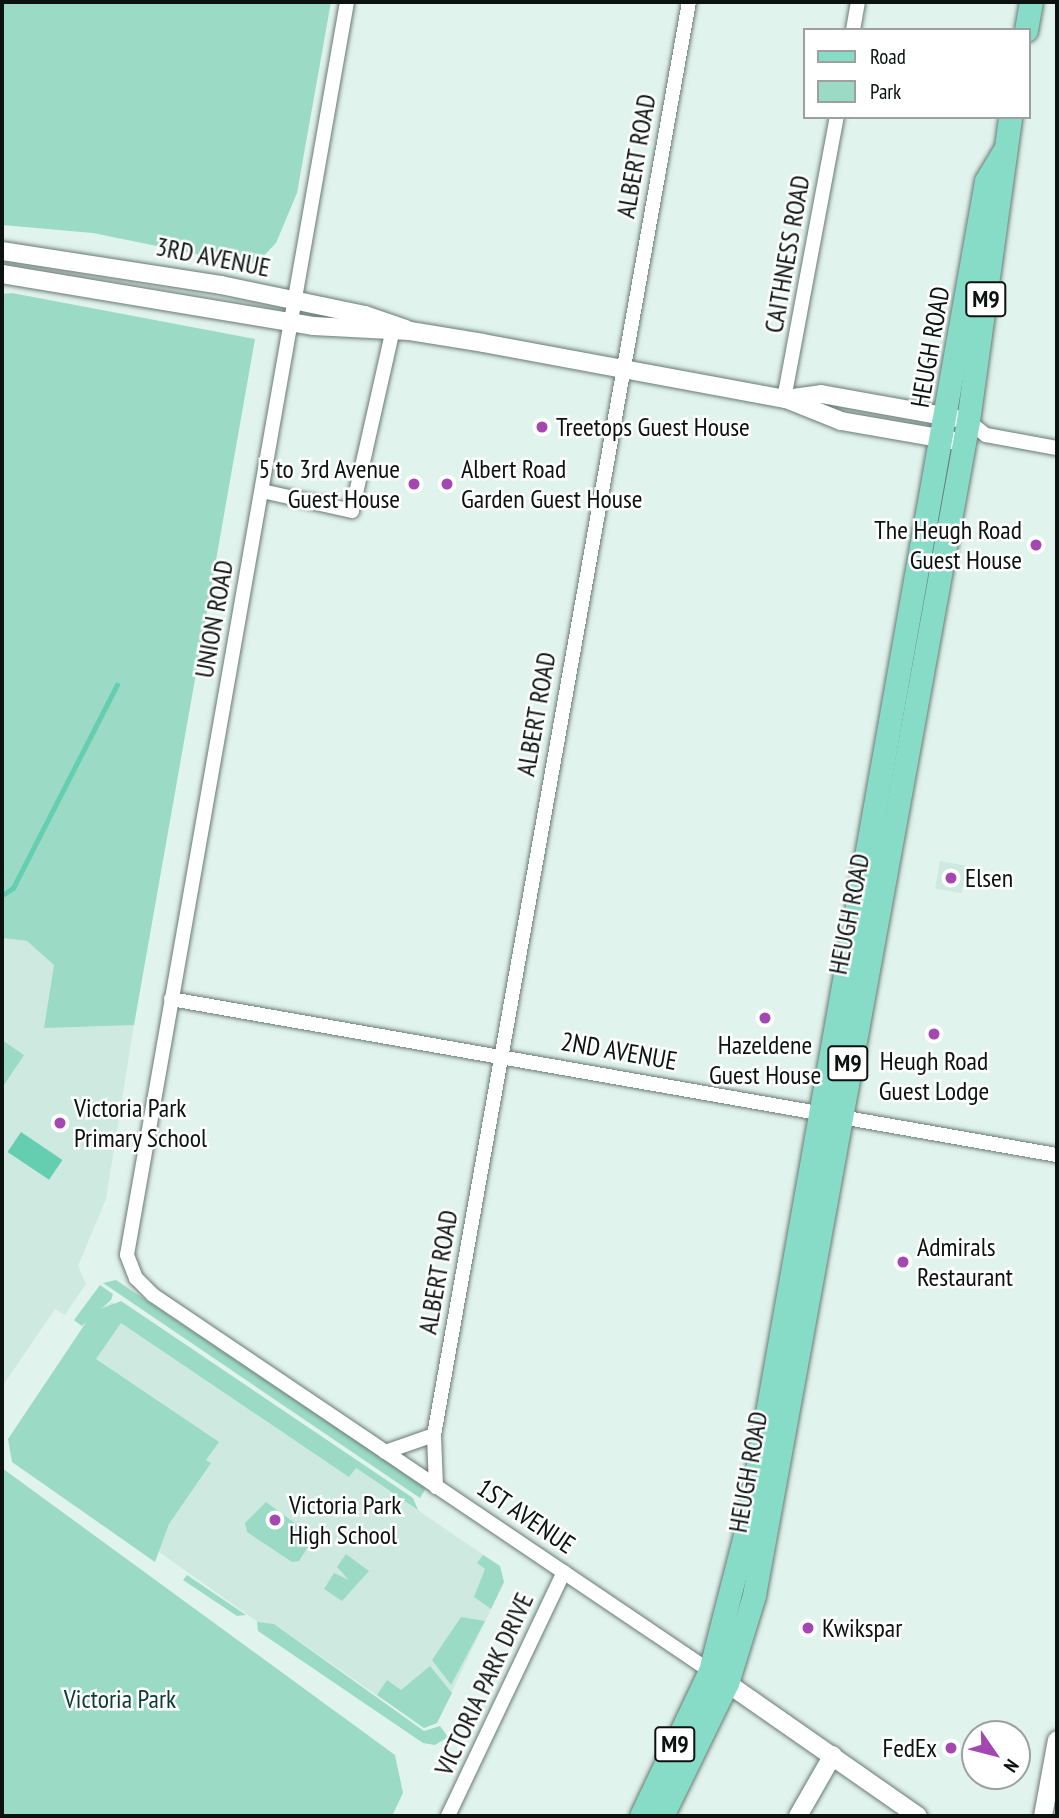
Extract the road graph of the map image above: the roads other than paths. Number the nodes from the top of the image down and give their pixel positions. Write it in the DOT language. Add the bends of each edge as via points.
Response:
graph roads {
  1 [pos="347,2"];
  2 [pos="689,2"];
  3 [pos="858,2"];
  4 [pos="1031,2"];
  5 [pos="853,28"];
  6 [pos="1026,28"];
  7 [pos="837,119"];
  8 [pos="1010,119"];
  9 [pos="2,251"];
  10 [pos="2,274"];
  11 [pos="296,300"];
  12 [pos="292,323"];
  13 [pos="410,331"];
  14 [pos="391,333"];
  15 [pos="622,370"];
  16 [pos="785,399"];
  17 [pos="961,431"];
  18 [pos="1057,448"];
  19 [pos="262,491"];
  20 [pos="171,999"];
  21 [pos="501,1056"];
  22 [pos="827,1111"];
  23 [pos="1057,1155"];
  24 [pos="127,1244"];
  25 [pos="434,1435"];
  26 [pos="385,1452"];
  27 [pos="436,1487"];
  28 [pos="564,1572"];
  29 [pos="718,1677"];
  30 [pos="1057,1740"];
  31 [pos="833,1755"];
  32 [pos="1043,1815"];
  33 [pos="448,1816"];
  34 [pos="641,1816"];
  35 [pos="662,1816"];
  36 [pos="798,1816"];
  37 [pos="918,1816"];
  1 -- 11 [label="street, UNION ROAD"];
  2 -- 15 [label="street, ALBERT ROAD"];
  3 -- 5 [label="street"];
  4 -- 6 [label="main road"];
  7 -- 16 [label="street, CAITHNESS ROAD"];
  8 -- 17 [label="main road, HEUGH ROAD / M9" via="1004,151 986,181"];
  9 -- 11 [label="street, 3RD AVENUE"];
  10 -- 12 [label="street, 3RD AVENUE"];
  11 -- 12 [label="street, UNION ROAD"];
  11 -- 13 [label="street, 3RD AVENUE"];
  12 -- 14 [label="street, 3RD AVENUE"];
  12 -- 19 [label="street, UNION ROAD"];
  13 -- 14 [label="street, 3RD AVENUE"];
  13 -- 15 [label="street, 3RD AVENUE"];
  14 -- 19 [label="street" via="352,511"];
  15 -- 16 [label="street, 3RD AVENUE"];
  15 -- 21 [label="street, ALBERT ROAD"];
  16 -- 17 [label="street, 3RD AVENUE" via="821,394"];
  17 -- 18 [label="street, 3RD AVENUE"];
  17 -- 22 [label="main road, HEUGH ROAD / M9"];
  19 -- 20 [label="street, UNION ROAD"];
  20 -- 21 [label="street, 2ND AVENUE"];
  20 -- 24 [label="street, UNION ROAD"];
  21 -- 22 [label="street, 2ND AVENUE"];
  21 -- 25 [label="street, ALBERT ROAD"];
  22 -- 23 [label="street, 2ND AVENUE"];
  22 -- 29 [label="main road, HEUGH ROAD / M9" via="763,1551 746,1630"];
  24 -- 26 [label="street, 1ST AVENUE" via="131,1270 153,1295"];
  25 -- 26 [label="street"];
  25 -- 27 [label="street, ALBERT ROAD"];
  26 -- 27 [label="street, 1ST AVENUE"];
  27 -- 28 [label="street, 1ST AVENUE"];
  28 -- 29 [label="street, 1ST AVENUE"];
  28 -- 33 [label="street, VICTORIA PARK DRIVE"];
  29 -- 31 [label="street, 1ST AVENUE"];
  29 -- 34 [label="main road, M9"];
  29 -- 35 [label="main road, M9"];
  30 -- 32 [label="street"];
  31 -- 36 [label="street"];
  31 -- 37 [label="street, 1ST AVENUE"];
}
